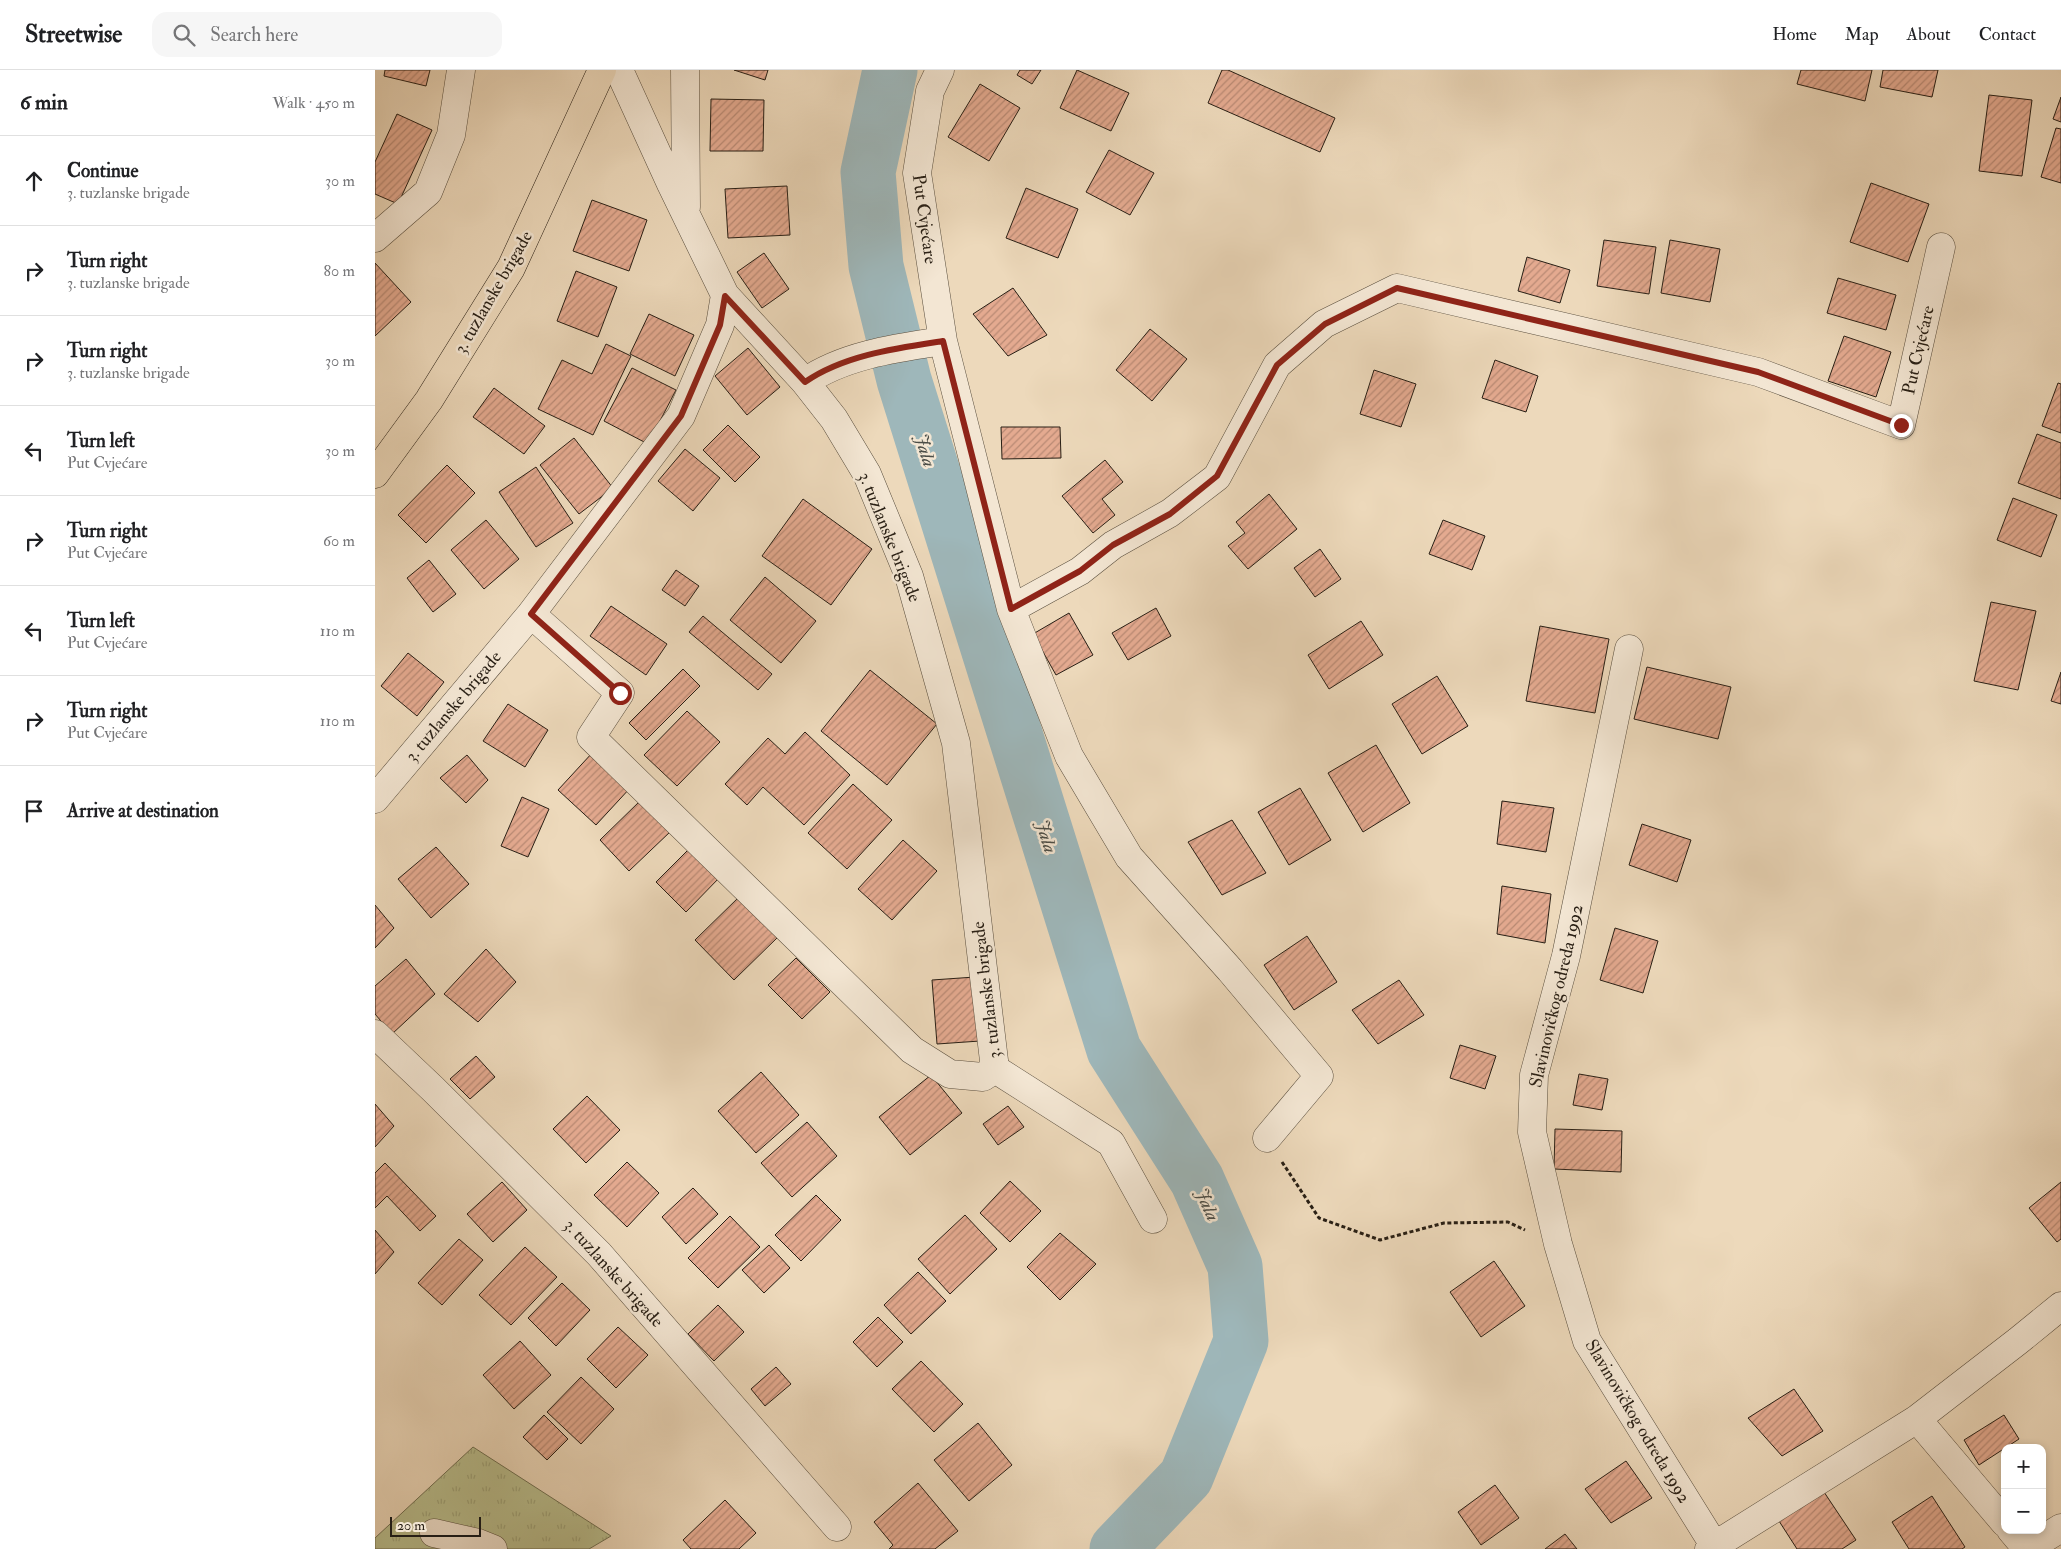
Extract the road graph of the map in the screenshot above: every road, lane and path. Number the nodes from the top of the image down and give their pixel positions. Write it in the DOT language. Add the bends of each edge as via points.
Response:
graph roads {
  1 [pos="461,70"];
  2 [pos="602,70"];
  3 [pos="619,70"];
  4 [pos="685,70"];
  5 [pos="939,70"];
  6 [pos="686,216"];
  7 [pos="375,238"];
  8 [pos="1941,247"];
  9 [pos="725,296"];
  10 [pos="935,342"];
  11 [pos="805,382"];
  12 [pos="375,474"];
  13 [pos="1011,609"];
  14 [pos="531,614"];
  15 [pos="1629,649"];
  16 [pos="375,799"];
  17 [pos="375,1034"];
  18 [pos="995,1068"];
  19 [pos="1267,1138"];
  20 [pos="1153,1219"];
  21 [pos="1558,1244"];
  22 [pos="2061,1306"];
  23 [pos="1917,1419"];
  24 [pos="2001,1518"];
  25 [pos="837,1527"];
  26 [pos="2061,1528"];
  27 [pos="434,1533"];
  28 [pos="2014,1534"];
  29 [pos="1711,1547"];
  30 [pos="493,1549"];
  1 -- 7 [label="street" via="451,135 428,192"];
  2 -- 12 [label="main road, 3. tuzlanske brigade" via="511,268 429,400"];
  3 -- 6 [label="street, 3. tuzlanske brigade"];
  4 -- 6 [label="street"];
  5 -- 10 [label="street, Put Cvjećare" via="930,90 917,173"];
  6 -- 9 [label="street, 3. tuzlanske brigade"];
  8 -- 13 [label="street, Put Cvjećare" via="1901,425 1758,372 1397,288 1325,324 1277,365 1217,476 1170,514 1113,545 1080,571"];
  9 -- 11 [label="street, 3. tuzlanske brigade"];
  9 -- 14 [label="street, 3. tuzlanske brigade" via="720,325 681,416"];
  10 -- 11 [label="street" via="844,361"];
  10 -- 13 [label="street, Put Cvjećare"];
  11 -- 18 [label="street, 3. tuzlanske brigade" via="834,419 867,474 909,576 956,743"];
  13 -- 19 [label="street" via="1069,756 1129,857 1319,1076"];
  14 -- 16 [label="street, 3. tuzlanske brigade"];
  14 -- 18 [label="street, 3. tuzlanske brigade" via="620,693 591,737 912,1050 949,1074 983,1077"];
  15 -- 21 [label="street, Slavinovičkog odreda 1992" via="1566,956 1534,1076 1531,1132"];
  17 -- 25 [label="street, 3. tuzlanske brigade" via="599,1254"];
  18 -- 20 [label="street" via="1111,1143"];
  19 -- 21 [label="path" via="1319,1218 1380,1240 1444,1223 1508,1222"];
  21 -- 29 [label="street, Slavinovičkog odreda 1992" via="1587,1341"];
  22 -- 23 [label="street, Slavinovičkog odreda 1992"];
  23 -- 24 [label="street"];
  23 -- 29 [label="street, Slavinovičkog odreda 1992"];
  26 -- 28 [label="street" via="2027,1549"];
  27 -- 30 [label="street"];
}
